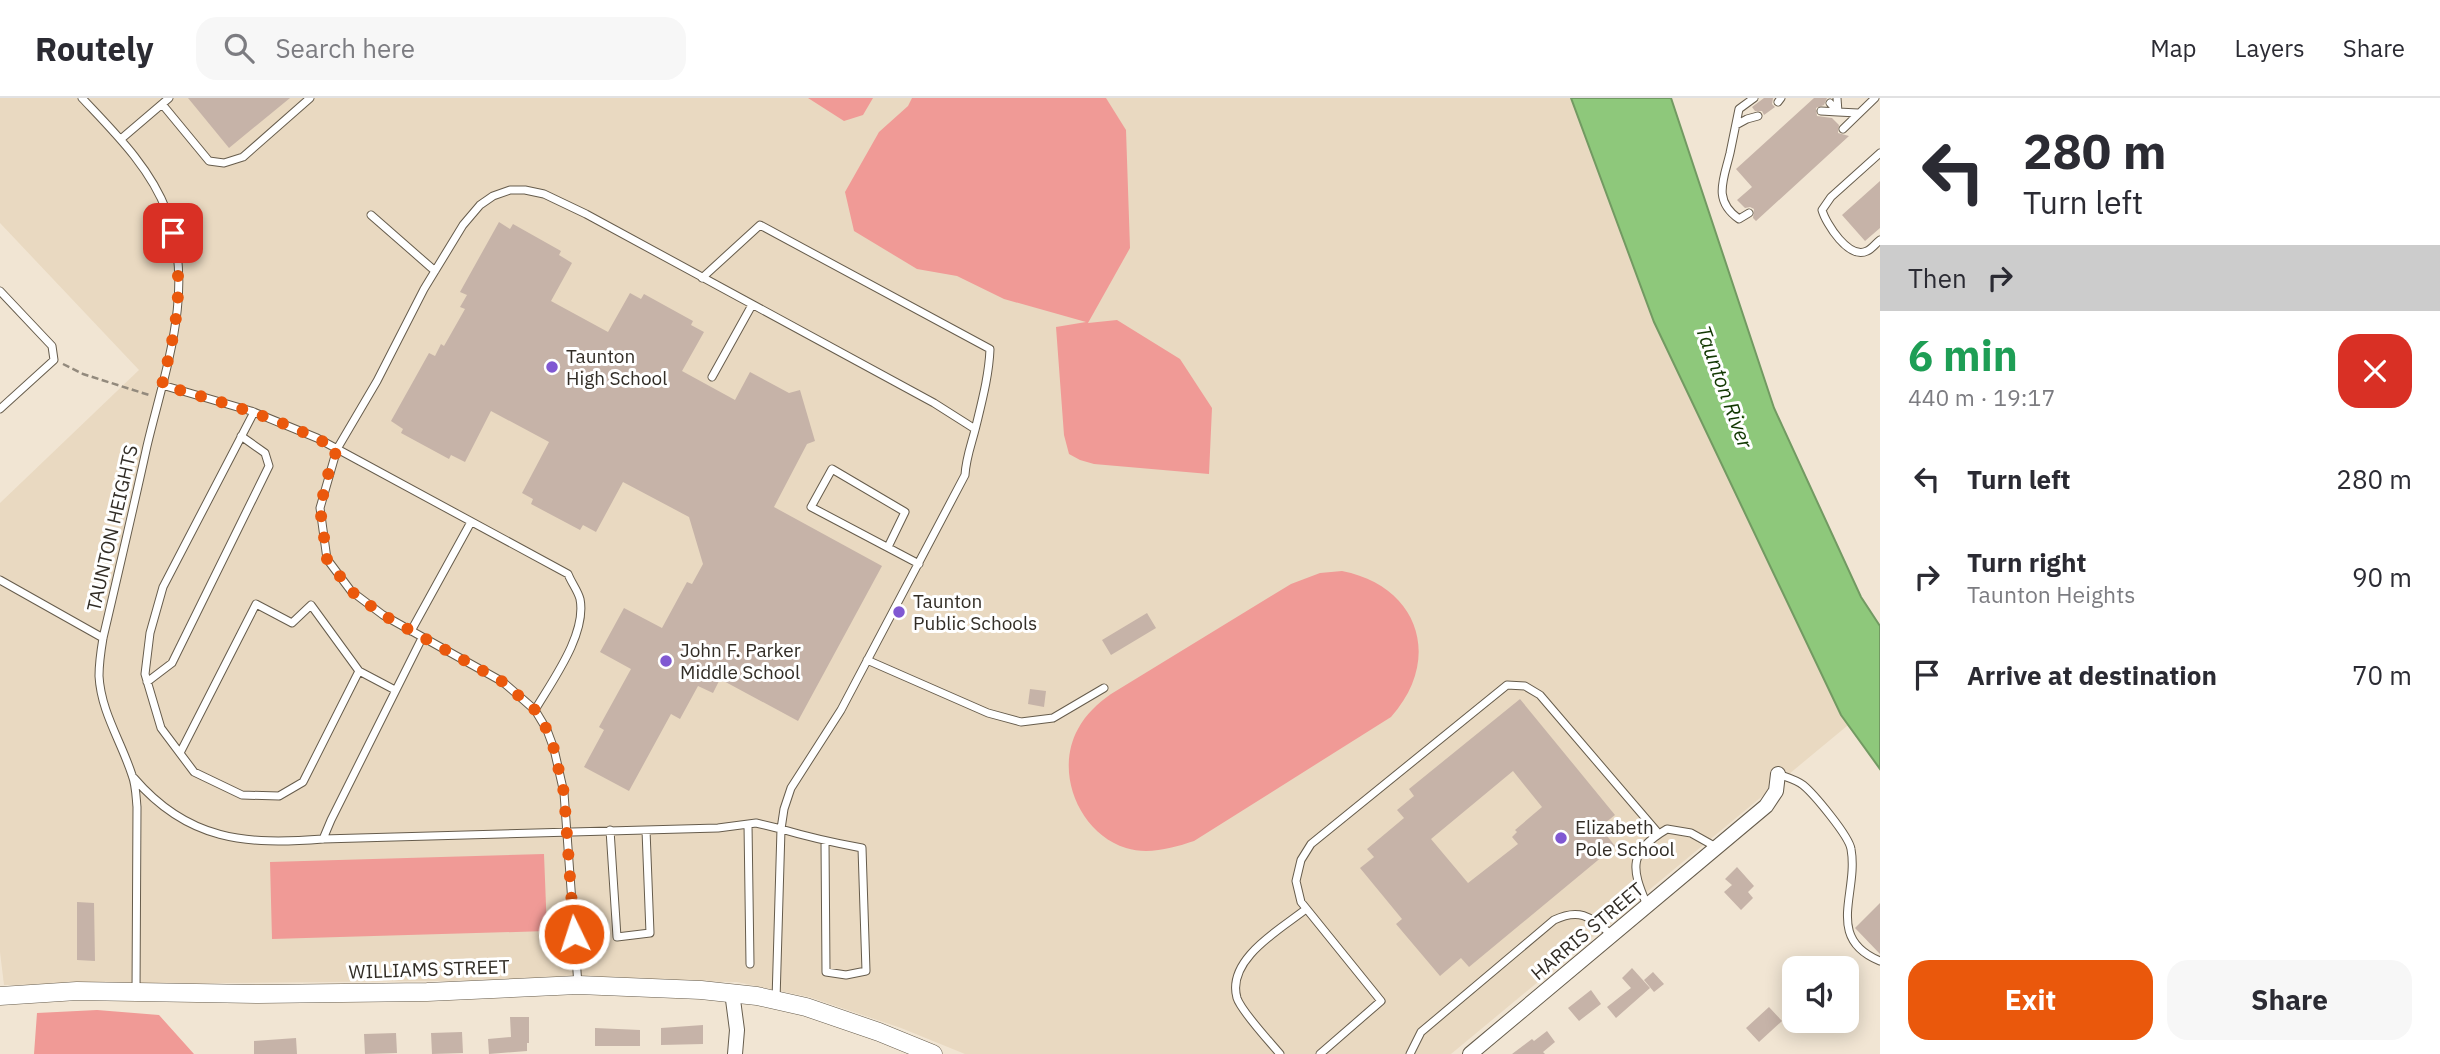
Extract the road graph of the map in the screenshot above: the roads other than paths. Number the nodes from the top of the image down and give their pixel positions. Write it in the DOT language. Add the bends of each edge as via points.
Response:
graph roads {
  1 [pos="82,98"];
  2 [pos="169,98"];
  3 [pos="310,98"];
  4 [pos="1754,98"];
  5 [pos="1875,98"];
  6 [pos="1834,100"];
  7 [pos="162,104"];
  8 [pos="1753,109"];
  9 [pos="1821,111"];
  10 [pos="1838,112"];
  11 [pos="1858,113"];
  12 [pos="1758,116"];
  13 [pos="1746,118"];
  14 [pos="1735,125"];
  15 [pos="1843,130"];
  16 [pos="121,139"];
  17 [pos="1880,153"];
  18 [pos="1749,213"];
  19 [pos="371,215"];
  20 [pos="1880,240"];
  21 [pos="435,271"];
  22 [pos="702,278"];
  23 [pos="0,291"];
  24 [pos="752,305"];
  25 [pos="712,377"];
  26 [pos="162,385"];
  27 [pos="0,409"];
  28 [pos="254,412"];
  29 [pos="975,429"];
  30 [pos="242,436"];
  31 [pos="337,449"];
  32 [pos="471,522"];
  33 [pos="888,547"];
  34 [pos="919,564"];
  35 [pos="0,580"];
  36 [pos="411,631"];
  37 [pos="103,638"];
  38 [pos="422,638"];
  39 [pos="867,660"];
  40 [pos="359,671"];
  41 [pos="147,682"];
  42 [pos="1104,688"];
  43 [pos="395,690"];
  44 [pos="535,710"];
  45 [pos="180,753"];
  46 [pos="1778,774"];
  47 [pos="134,778"];
  48 [pos="748,824"];
  49 [pos="782,829"];
  50 [pos="610,830"];
  51 [pos="646,830"];
  52 [pos="567,832"];
  53 [pos="1659,834"];
  54 [pos="323,839"];
  55 [pos="825,841"];
  56 [pos="1717,847"];
  57 [pos="1647,905"];
  58 [pos="1306,909"];
  59 [pos="1612,935"];
  60 [pos="1880,961"];
  61 [pos="750,964"];
  62 [pos="578,985"];
  63 [pos="732,992"];
  64 [pos="136,993"];
  65 [pos="0,996"];
  66 [pos="776,1000"];
  67 [pos="735,1054"];
  68 [pos="933,1054"];
  69 [pos="1280,1054"];
  70 [pos="1320,1054"];
  71 [pos="1410,1054"];
  72 [pos="1470,1054"];
  1 -- 16 [label="lane, TAUNTON HEIGHTS"];
  2 -- 7 [label="lane"];
  3 -- 7 [label="lane" via="243,157 223,163 209,161"];
  4 -- 14 [label="lane" via="1739,109"];
  5 -- 11 [label="lane"];
  6 -- 10 [label="lane"];
  7 -- 16 [label="lane"];
  8 -- 13 [label="lane"];
  9 -- 10 [label="lane"];
  10 -- 11 [label="lane"];
  11 -- 15 [label="lane"];
  12 -- 13 [label="lane"];
  13 -- 14 [label="lane"];
  14 -- 18 [label="lane" via="1722,192 1728,211 1739,219"];
  16 -- 26 [label="lane, TAUNTON HEIGHTS" via="163,203 177,252 176,328"];
  17 -- 20 [label="lane" via="1830,197 1822,210 1825,223 1851,250 1868,251"];
  19 -- 21 [label="lane"];
  21 -- 22 [label="lane" via="480,205 510,190 526,190 586,214"];
  21 -- 31 [label="lane"];
  22 -- 24 [label="lane"];
  22 -- 29 [label="lane" via="760,225 990,349"];
  23 -- 27 [label="lane" via="52,346 54,360"];
  24 -- 25 [label="lane"];
  24 -- 29 [label="lane"];
  26 -- 28 [label="lane"];
  26 -- 37 [label="lane, TAUNTON HEIGHTS"];
  28 -- 30 [label="lane"];
  28 -- 31 [label="lane"];
  29 -- 34 [label="lane" via="965,475"];
  30 -- 41 [label="lane" via="163,587 150,634"];
  30 -- 41 [label="lane" via="265,453 269,466 172,663"];
  31 -- 32 [label="lane"];
  31 -- 36 [label="lane" via="320,508 327,559 351,591"];
  32 -- 36 [label="lane"];
  32 -- 44 [label="lane" via="568,574 580,599 579,627"];
  33 -- 33 [label="lane" via="811,507 832,469 905,512"];
  33 -- 34 [label="lane"];
  34 -- 39 [label="lane"];
  35 -- 37 [label="lane"];
  36 -- 38 [label="lane"];
  37 -- 47 [label="lane, TAUNTON HEIGHTS" via="102,696"];
  38 -- 43 [label="lane"];
  38 -- 44 [label="lane" via="503,682"];
  39 -- 42 [label="lane" via="988,713 1021,722 1053,718"];
  39 -- 49 [label="lane" via="790,788"];
  40 -- 43 [label="lane"];
  40 -- 45 [label="lane" via="303,782 279,796 242,795 194,772"];
  40 -- 45 [label="lane" via="311,605 292,624 256,604"];
  41 -- 45 [label="lane" via="161,728"];
  43 -- 54 [label="lane"];
  44 -- 52 [label="lane" via="547,730 560,772"];
  46 -- 56 [label="street, HARRIS STREET" via="1776,791 1766,806"];
  46 -- 60 [label="lane" via="1802,783 1851,845 1847,928 1854,943"];
  47 -- 54 [label="lane" via="176,815 223,837 279,843"];
  47 -- 64 [label="lane, TAUNTON HEIGHTS" via="138,822"];
  48 -- 49 [label="lane"];
  48 -- 51 [label="lane"];
  48 -- 61 [label="lane"];
  49 -- 55 [label="lane"];
  49 -- 66 [label="lane"];
  50 -- 51 [label="lane"];
  50 -- 51 [label="lane" via="617,937 650,933"];
  50 -- 52 [label="lane"];
  52 -- 54 [label="lane"];
  52 -- 62 [label="lane"];
  53 -- 56 [label="lane" via="1667,829 1691,833"];
  53 -- 57 [label="lane" via="1648,840 1635,863 1637,883"];
  53 -- 58 [label="lane" via="1541,695 1525,685 1507,685 1311,844 1296,881"];
  55 -- 55 [label="lane" via="862,848 866,971 827,972"];
  56 -- 57 [label="street, HARRIS STREET"];
  57 -- 59 [label="street, HARRIS STREET"];
  58 -- 69 [label="lane" via="1247,956 1236,980 1237,999"];
  58 -- 70 [label="lane" via="1381,1001"];
  59 -- 71 [label="lane" via="1588,916 1567,914 1554,920 1421,1032"];
  59 -- 72 [label="street, HARRIS STREET"];
  62 -- 63 [label="street, WILLIAMS STREET"];
  62 -- 64 [label="street, WILLIAMS STREET" via="427,992"];
  63 -- 66 [label="street, WILLIAMS STREET"];
  63 -- 67 [label="street"];
  64 -- 65 [label="street, WILLIAMS STREET"];
  66 -- 68 [label="street, WILLIAMS STREET" via="831,1015"];
}
